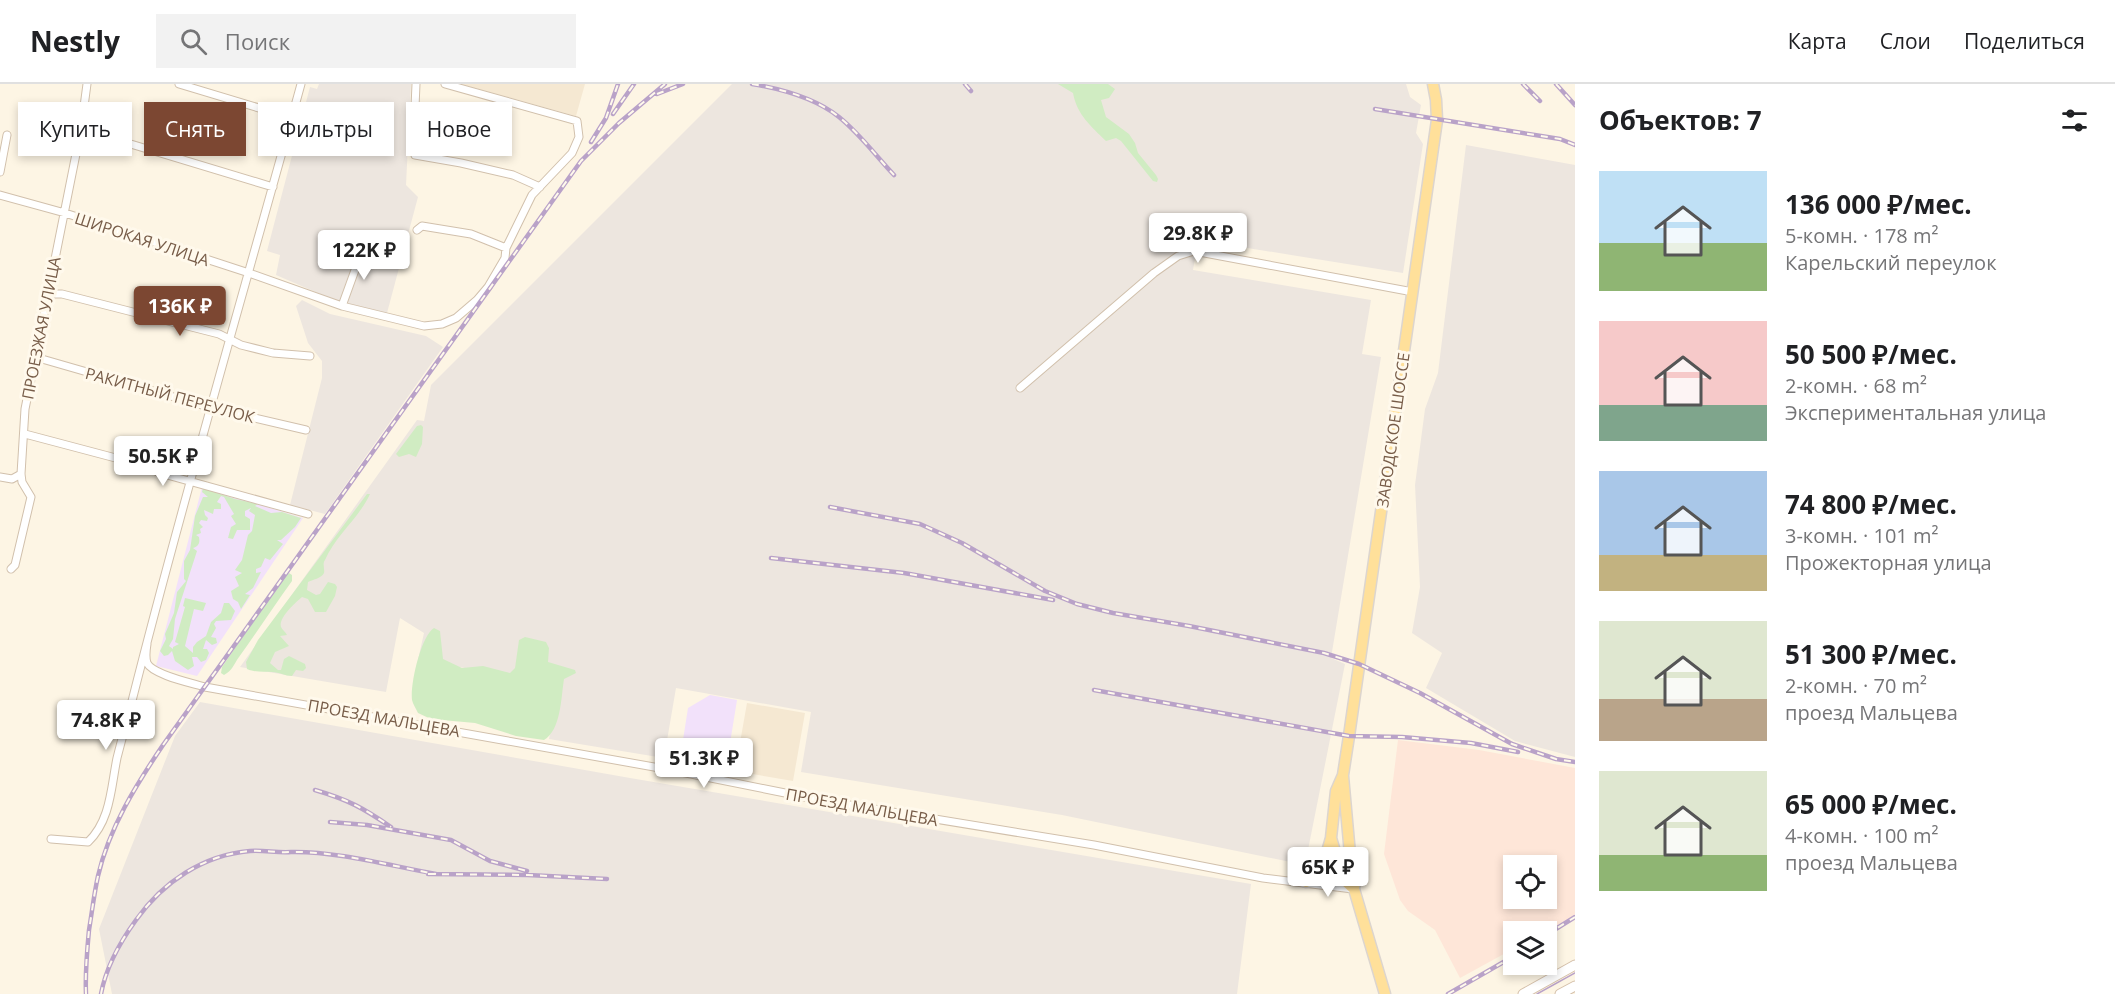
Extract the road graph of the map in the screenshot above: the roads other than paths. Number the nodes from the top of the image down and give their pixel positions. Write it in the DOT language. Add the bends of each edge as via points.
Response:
graph roads {
  1 [pos="87,84"];
  2 [pos="179,84"];
  3 [pos="301,84"];
  4 [pos="416,84"];
  5 [pos="445,84"];
  6 [pos="1433,84"];
  7 [pos="85,102"];
  8 [pos="296,102"];
  9 [pos="258,108"];
  10 [pos="8,135"];
  11 [pos="132,144"];
  12 [pos="76,156"];
  13 [pos="282,156"];
  14 [pos="0,172"];
  15 [pos="273,187"];
  16 [pos="540,187"];
  17 [pos="0,195"];
  18 [pos="65,213"];
  19 [pos="417,230"];
  20 [pos="363,248"];
  21 [pos="506,248"];
  22 [pos="249,273"];
  23 [pos="1413,292"];
  24 [pos="48,294"];
  25 [pos="342,306"];
  26 [pos="231,338"];
  27 [pos="310,356"];
  28 [pos="35,357"];
  29 [pos="1020,388"];
  30 [pos="212,408"];
  31 [pos="306,430"];
  32 [pos="25,434"];
  33 [pos="21,474"];
  34 [pos="0,477"];
  35 [pos="191,482"];
  36 [pos="308,514"];
  37 [pos="11,569"];
  38 [pos="147,644"];
  39 [pos="1343,775"];
  40 [pos="1331,838"];
  41 [pos="51,839"];
  42 [pos="1306,882"];
  43 [pos="1354,890"];
  44 [pos="1575,965"];
  45 [pos="1575,986"];
  46 [pos="1385,994"];
  47 [pos="1522,994"];
  48 [pos="1560,994"];
  1 -- 7 [label="street, ПРОЕЗЖАЯ УЛИЦА"];
  2 -- 9 [label="street"];
  3 -- 8 [label="street"];
  4 -- 16 [label="street" via="415,155 513,175"];
  5 -- 16 [label="street" via="577,121 579,137 572,153"];
  6 -- 23 [label="main road, ЗАВОДСКОЕ ШОССЕ" via="1437,120"];
  10 -- 14 [label="street"];
  11 -- 15 [label="street"];
  12 -- 18 [label="street, ПРОЕЗЖАЯ УЛИЦА"];
  13 -- 15 [label="street"];
  15 -- 22 [label="street"];
  16 -- 21 [label="street" via="532,195"];
  17 -- 18 [label="street, ШИРОКАЯ УЛИЦА"];
  18 -- 22 [label="street, ШИРОКАЯ УЛИЦА"];
  18 -- 24 [label="street, ПРОЕЗЖАЯ УЛИЦА"];
  19 -- 21 [label="street" via="423,226 471,234"];
  20 -- 25 [label="street"];
  21 -- 25 [label="street, ШИРОКАЯ УЛИЦА" via="505,258 488,287 456,318 442,324 424,326"];
  22 -- 25 [label="street, ШИРОКАЯ УЛИЦА"];
  22 -- 26 [label="street"];
  23 -- 29 [label="street" via="1194,250 1154,273"];
  23 -- 39 [label="main road, ЗАВОДСКОЕ ШОССЕ"];
  24 -- 26 [label="street" via="62,294"];
  24 -- 28 [label="street, ПРОЕЗЖАЯ УЛИЦА"];
  26 -- 27 [label="street" via="241,345 273,353"];
  26 -- 30 [label="street"];
  28 -- 30 [label="street, РАКИТНЫЙ ПЕРЕУЛОК"];
  28 -- 32 [label="street, ПРОЕЗЖАЯ УЛИЦА" via="25,409"];
  30 -- 31 [label="street, РАКИТНЫЙ ПЕРЕУЛОК"];
  30 -- 35 [label="street"];
  32 -- 33 [label="street, ПРОЕЗЖАЯ УЛИЦА"];
  32 -- 35 [label="street"];
  33 -- 34 [label="street" via="12,479"];
  33 -- 37 [label="street, ПРОЕЗЖАЯ УЛИЦА" via="31,496"];
  35 -- 36 [label="street"];
  35 -- 38 [label="street"];
  38 -- 41 [label="street" via="104,822 88,842"];
  38 -- 42 [label="street, ПРОЕЗД МАЛЬЦЕВА" via="146,659 151,667 205,687 825,801 1095,845 1263,878"];
  39 -- 40 [label="main road, ЗАВОДСКОЕ ШОССЕ" via="1336,791"];
  39 -- 43 [label="main road, ЗАВОДСКОЕ ШОССЕ"];
  40 -- 42 [label="main road" via="1323,865"];
  40 -- 43 [label="main road, ЗАВОДСКОЕ ШОССЕ" via="1343,879"];
  42 -- 43 [label="street, ПРОЕЗД МАЛЬЦЕВА"];
  43 -- 46 [label="main road, ЗАВОДСКОЕ ШОССЕ"];
  44 -- 47 [label="main road"];
  45 -- 48 [label="main road"];
}
